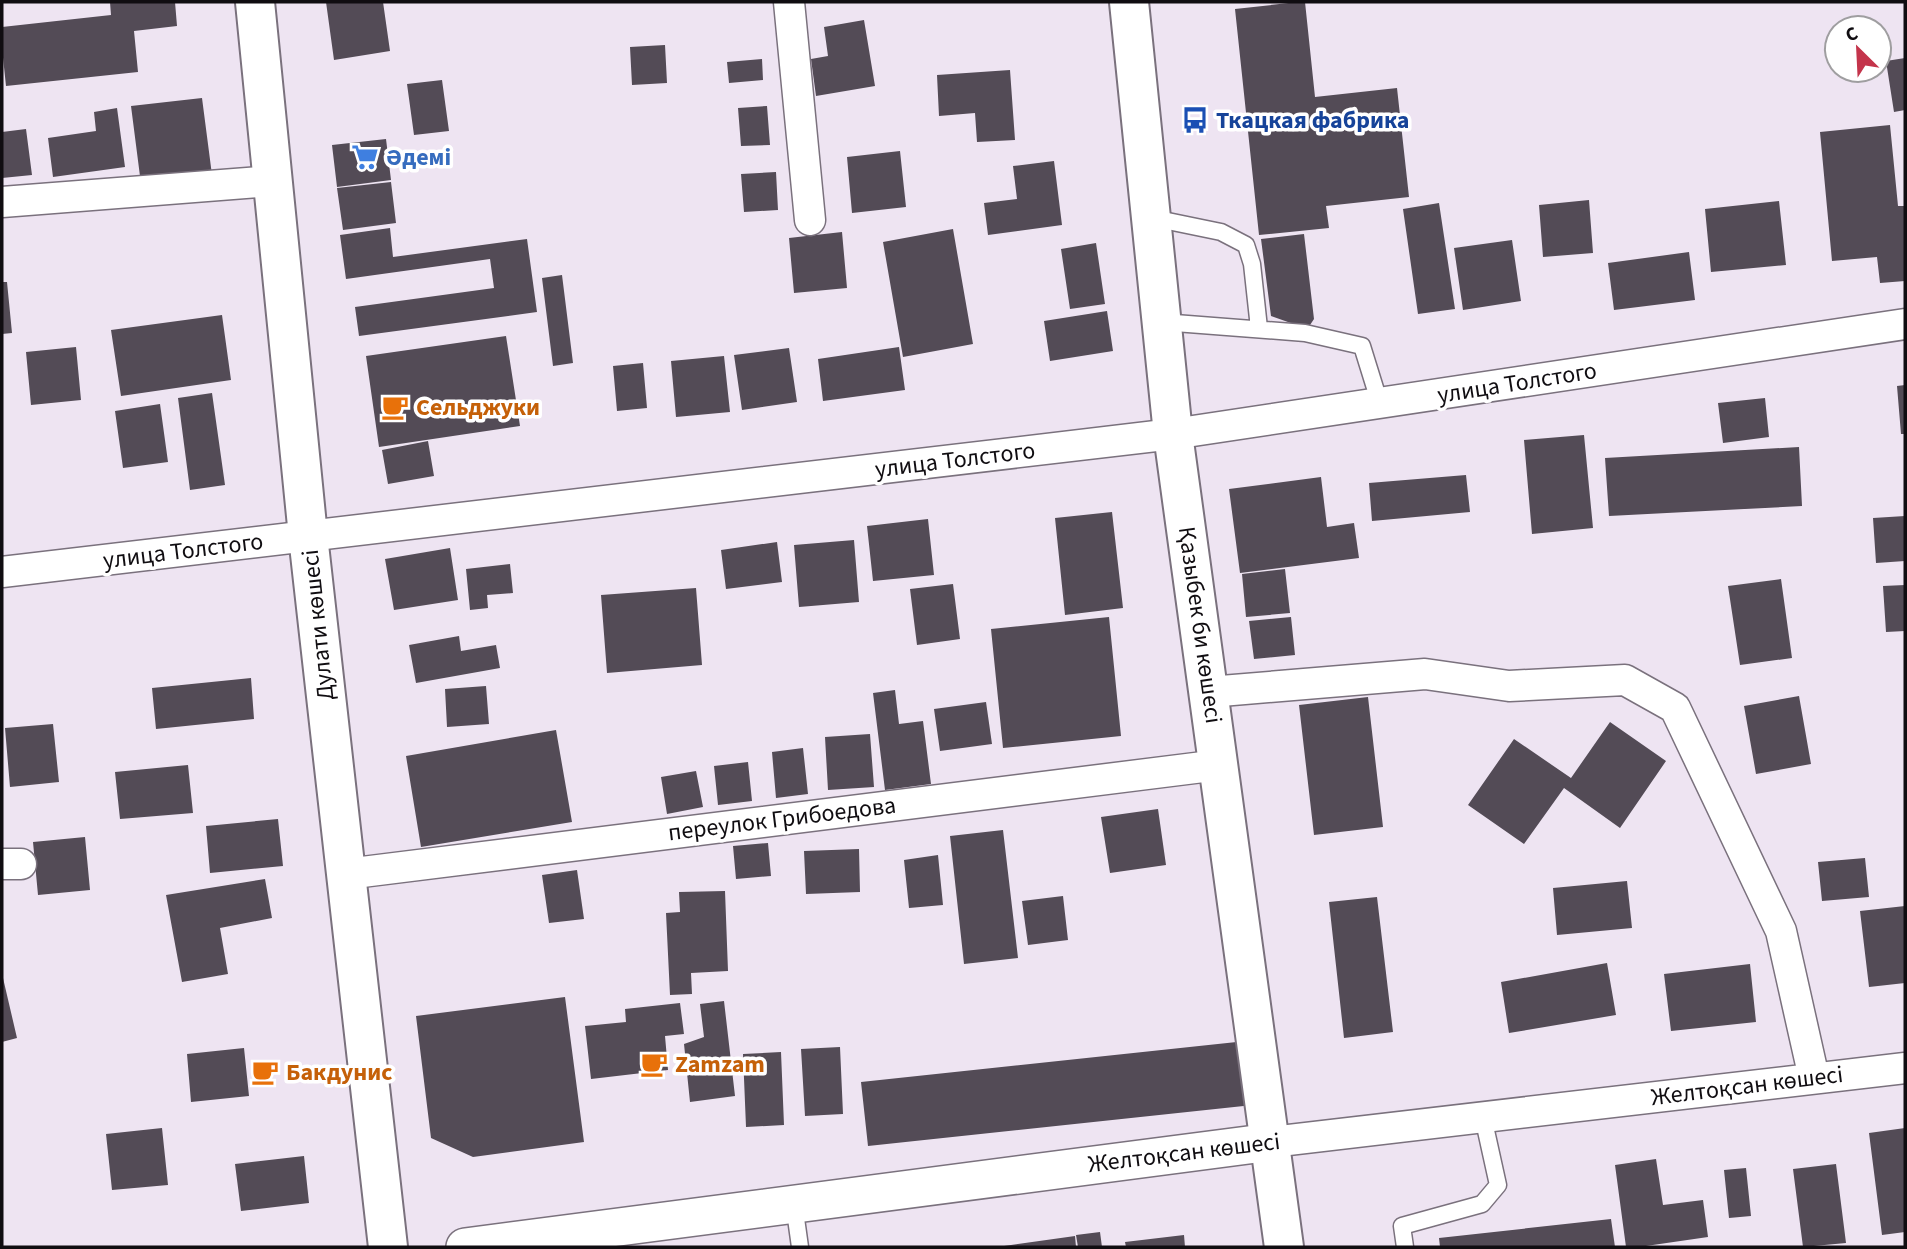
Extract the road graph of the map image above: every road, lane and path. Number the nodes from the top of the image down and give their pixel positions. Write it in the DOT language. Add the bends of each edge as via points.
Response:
graph roads {
  1 [pos="255,2"];
  2 [pos="789,2"];
  3 [pos="1129,2"];
  4 [pos="272,181"];
  5 [pos="2,202"];
  6 [pos="1151,218"];
  7 [pos="810,220"];
  8 [pos="1162,322"];
  9 [pos="1905,324"];
  10 [pos="1259,328"];
  11 [pos="1380,404"];
  12 [pos="1173,434"];
  13 [pos="308,536"];
  14 [pos="2,572"];
  15 [pos="1209,692"];
  16 [pos="1219,765"];
  17 [pos="346,874"];
  18 [pos="1905,1068"];
  19 [pos="1814,1079"];
  20 [pos="1483,1117"];
  21 [pos="1271,1142"];
  22 [pos="794,1204"];
  23 [pos="388,1247"];
  24 [pos="465,1247"];
  25 [pos="800,1247"];
  26 [pos="1284,1247"];
  27 [pos="1405,1247"];
  1 -- 4 [label="main road, Дулати көшесі"];
  2 -- 7 [label="street"];
  3 -- 6 [label="main road, Қазыбек би көшесі"];
  4 -- 5 [label="street"];
  4 -- 13 [label="main road, Дулати көшесі"];
  6 -- 8 [label="main road, Қазыбек би көшесі"];
  6 -- 10 [label="lane" via="1221,232 1246,245"];
  8 -- 10 [label="lane"];
  8 -- 12 [label="main road, Қазыбек би көшесі"];
  9 -- 11 [label="street, улица Толстого"];
  10 -- 11 [label="lane" via="1362,346"];
  11 -- 12 [label="street, улица Толстого"];
  12 -- 13 [label="street, улица Толстого"];
  12 -- 15 [label="main road, Қазыбек би көшесі"];
  13 -- 14 [label="street, улица Толстого"];
  13 -- 17 [label="main road, Дулати көшесі"];
  15 -- 16 [label="main road, Қазыбек би көшесі"];
  15 -- 19 [label="street" via="1425,674 1509,686 1625,680 1675,708 1781,931"];
  16 -- 17 [label="street, переулок Грибоедова"];
  16 -- 21 [label="main road, Қазыбек би көшесі"];
  17 -- 23 [label="main road, Дулати көшесі"];
  18 -- 19 [label="street, Желтоқсан көшесі"];
  19 -- 20 [label="street, Желтоқсан көшесі"];
  20 -- 21 [label="street, Желтоқсан көшесі"];
  20 -- 27 [label="lane" via="1498,1185 1482,1203 1402,1226"];
  21 -- 22 [label="street, Желтоқсан көшесі"];
  21 -- 26 [label="main road, Қазыбек би көшесі"];
  22 -- 24 [label="street, Желтоқсан көшесі"];
  22 -- 25 [label="lane"];
}
